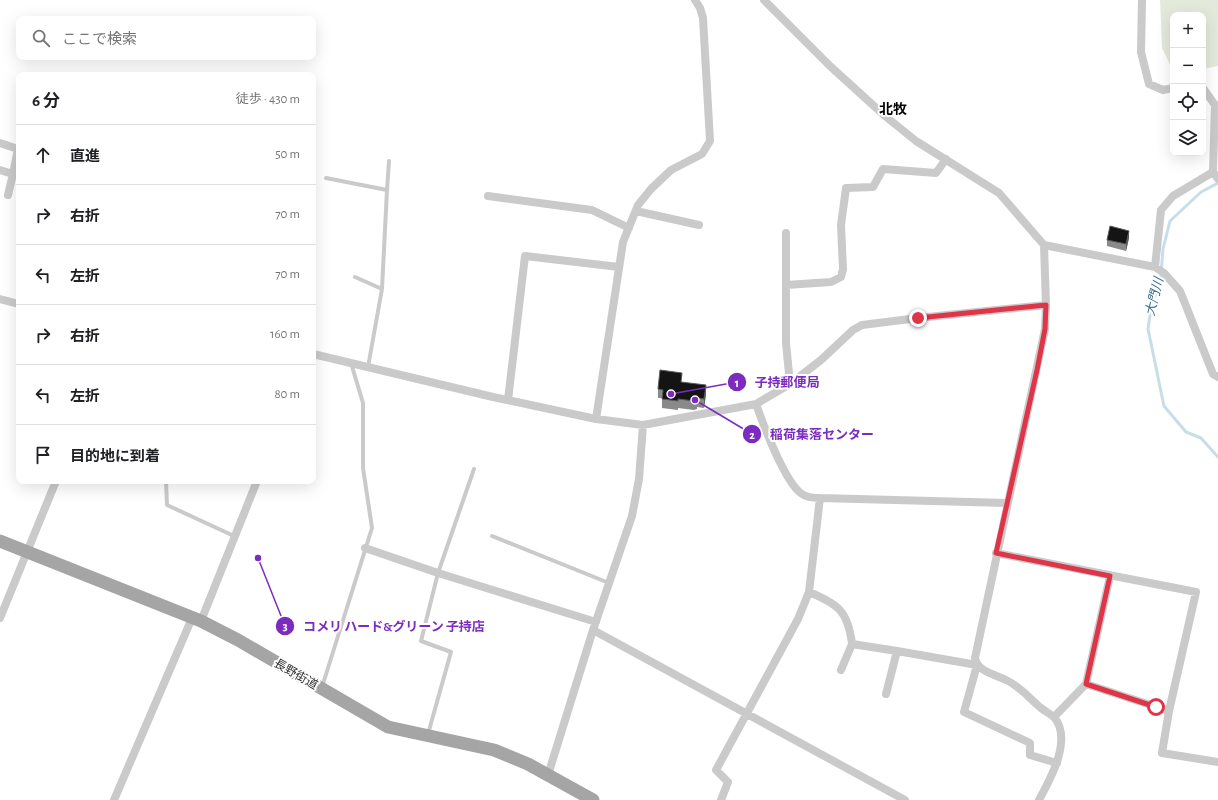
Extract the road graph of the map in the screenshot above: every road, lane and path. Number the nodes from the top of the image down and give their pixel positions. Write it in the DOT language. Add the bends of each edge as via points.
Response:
graph roads {
  1 [pos="695,0"];
  2 [pos="764,0"];
  3 [pos="1142,0"];
  4 [pos="1170,89"];
  5 [pos="1206,92"];
  6 [pos="0,143"];
  7 [pos="16,148"];
  8 [pos="946,159"];
  9 [pos="389,161"];
  10 [pos="16,163"];
  11 [pos="0,170"];
  12 [pos="13,174"];
  13 [pos="1216,176"];
  14 [pos="326,178"];
  15 [pos="387,190"];
  16 [pos="8,195"];
  17 [pos="488,196"];
  18 [pos="636,211"];
  19 [pos="699,225"];
  20 [pos="629,228"];
  21 [pos="786,233"];
  22 [pos="1044,245"];
  23 [pos="619,267"];
  24 [pos="1155,267"];
  25 [pos="355,277"];
  26 [pos="786,285"];
  27 [pos="382,289"];
  28 [pos="0,299"];
  29 [pos="16,303"];
  30 [pos="1046,305"];
  31 [pos="316,355"];
  32 [pos="351,363"];
  33 [pos="368,367"];
  34 [pos="1218,377"];
  35 [pos="790,384"];
  36 [pos="508,400"];
  37 [pos="756,404"];
  38 [pos="596,419"];
  39 [pos="643,425"];
  40 [pos="474,469"];
  41 [pos="55,484"];
  42 [pos="166,484"];
  43 [pos="256,484"];
  44 [pos="820,498"];
  45 [pos="1007,503"];
  46 [pos="234,536"];
  47 [pos="492,536"];
  48 [pos="0,541"];
  49 [pos="365,548"];
  50 [pos="27,552"];
  51 [pos="996,553"];
  52 [pos="438,573"];
  53 [pos="1110,576"];
  54 [pos="610,583"];
  55 [pos="809,592"];
  56 [pos="0,618"];
  57 [pos="196,620"];
  58 [pos="595,626"];
  59 [pos="852,644"];
  60 [pos="897,651"];
  61 [pos="977,665"];
  62 [pos="841,670"];
  63 [pos="1086,684"];
  64 [pos="322,688"];
  65 [pos="886,694"];
  66 [pos="1169,711"];
  67 [pos="748,714"];
  68 [pos="1054,717"];
  69 [pos="427,736"];
  70 [pos="1218,762"];
  71 [pos="1058,763"];
  72 [pos="548,775"];
  73 [pos="114,800"];
  74 [pos="593,800"];
  75 [pos="721,800"];
  76 [pos="905,800"];
  77 [pos="1039,800"];
  1 -- 18 [label="street" via="703,18 710,141 702,154 671,170 651,189"];
  2 -- 8 [label="street" via="885,116 916,141"];
  3 -- 4 [label="street" via="1141,52 1149,84 1162,90"];
  5 -- 13 [label="street" via="1215,105"];
  6 -- 7 [label="street"];
  8 -- 22 [label="street" via="999,193"];
  8 -- 26 [label="street" via="936,172 883,169 873,187 846,188 841,225 843,269 840,277 831,282"];
  9 -- 15 [label="lane"];
  10 -- 12 [label="street"];
  11 -- 12 [label="street"];
  12 -- 16 [label="street"];
  13 -- 24 [label="street" via="1173,196 1161,210"];
  14 -- 15 [label="lane"];
  15 -- 27 [label="lane"];
  17 -- 20 [label="street" via="592,210"];
  18 -- 19 [label="street"];
  18 -- 20 [label="street"];
  20 -- 23 [label="street" via="623,242"];
  21 -- 26 [label="street"];
  22 -- 24 [label="street"];
  22 -- 30 [label="street"];
  23 -- 36 [label="street" via="525,256"];
  23 -- 38 [label="street"];
  24 -- 34 [label="street" via="1180,291 1213,374"];
  25 -- 27 [label="lane"];
  26 -- 35 [label="street" via="786,343"];
  27 -- 33 [label="lane"];
  28 -- 29 [label="street"];
  30 -- 35 [label="street" via="862,326 853,330"];
  30 -- 45 [label="street" via="1042,350"];
  31 -- 32 [label="street"];
  32 -- 33 [label="street"];
  32 -- 49 [label="lane" via="363,403 363,468 372,528"];
  33 -- 36 [label="street"];
  35 -- 37 [label="street"];
  36 -- 38 [label="street"];
  37 -- 39 [label="street"];
  37 -- 44 [label="street" via="790,481 802,495"];
  38 -- 39 [label="street"];
  39 -- 54 [label="street" via="639,479 632,516"];
  40 -- 52 [label="lane"];
  41 -- 50 [label="street"];
  42 -- 46 [label="lane" via="167,505"];
  43 -- 46 [label="street"];
  44 -- 45 [label="street"];
  44 -- 55 [label="street"];
  45 -- 51 [label="street"];
  46 -- 57 [label="street"];
  47 -- 54 [label="lane"];
  48 -- 50 [label="main road, 長野街道"];
  49 -- 52 [label="street"];
  49 -- 64 [label="lane"];
  50 -- 56 [label="street"];
  50 -- 57 [label="main road, 長野街道"];
  51 -- 53 [label="street"];
  51 -- 61 [label="street" via="975,658"];
  52 -- 58 [label="street"];
  52 -- 69 [label="lane" via="421,641 451,652"];
  53 -- 63 [label="street"];
  53 -- 66 [label="street" via="1196,592"];
  54 -- 58 [label="street"];
  55 -- 59 [label="street" via="836,605 845,615"];
  55 -- 67 [label="street" via="798,620"];
  57 -- 64 [label="main road, 長野街道" via="238,640"];
  57 -- 73 [label="street"];
  58 -- 67 [label="street"];
  58 -- 72 [label="street"];
  59 -- 60 [label="street"];
  59 -- 62 [label="street"];
  60 -- 61 [label="street"];
  60 -- 65 [label="street"];
  61 -- 68 [label="street" via="1026,692"];
  61 -- 71 [label="street" via="964,712 1030,743 1030,755"];
  63 -- 66 [label="street"];
  63 -- 68 [label="street"];
  64 -- 69 [label="main road, 長野街道" via="388,727"];
  66 -- 70 [label="street" via="1162,753"];
  67 -- 75 [label="street" via="716,770 728,782"];
  67 -- 76 [label="street"];
  68 -- 71 [label="street" via="1060,728"];
  69 -- 72 [label="main road, 長野街道" via="494,750"];
  71 -- 77 [label="street"];
  72 -- 74 [label="main road, 長野街道"];
}
